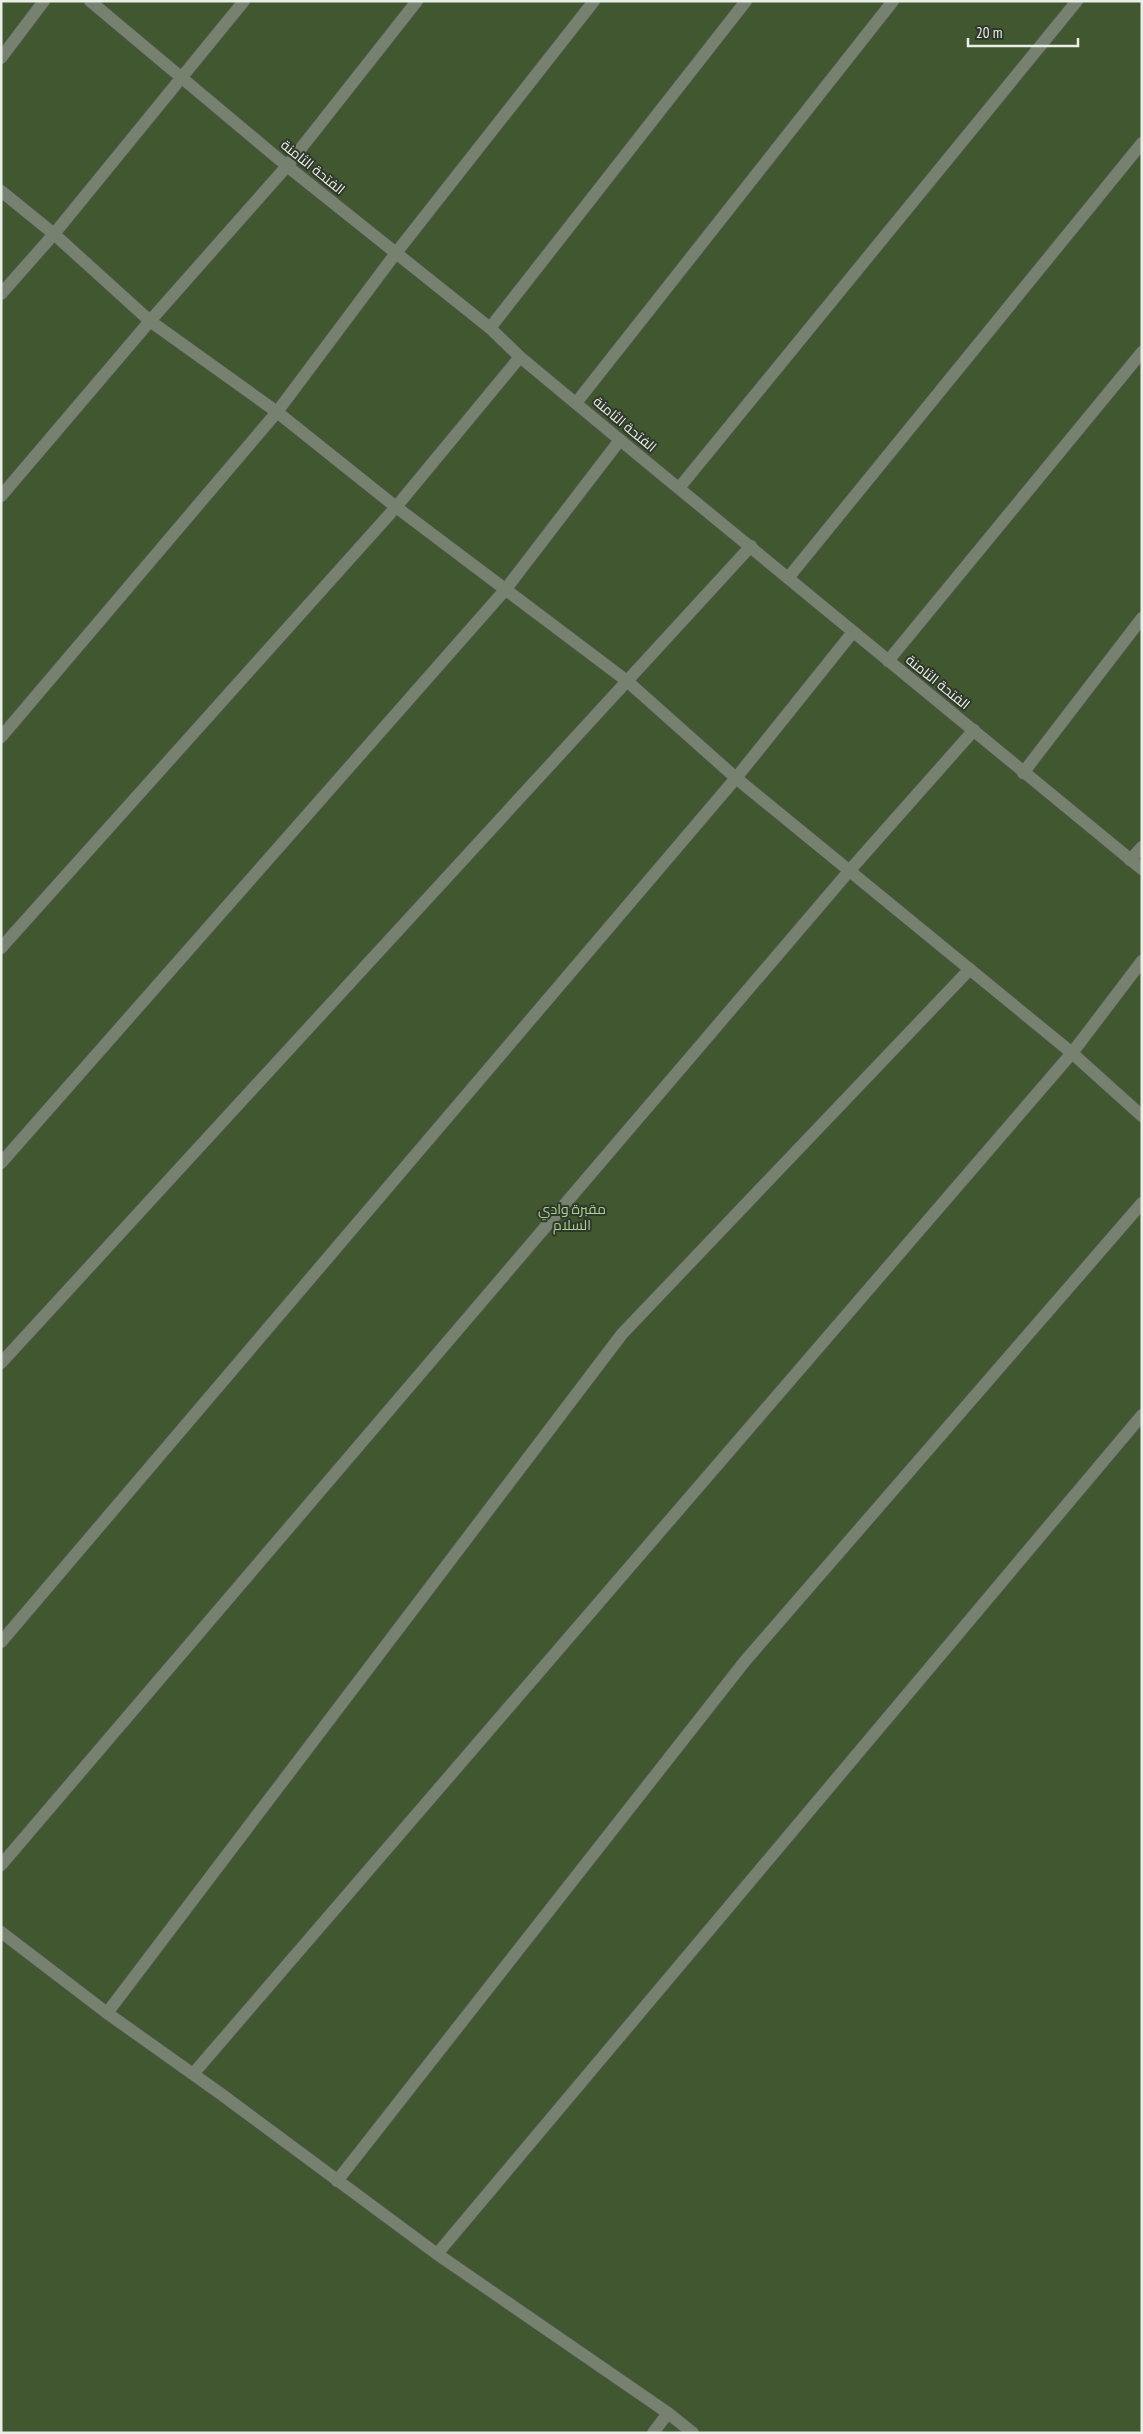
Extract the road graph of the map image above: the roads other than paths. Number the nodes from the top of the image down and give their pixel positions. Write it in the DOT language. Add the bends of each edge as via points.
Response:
graph roads {
  1 [pos="44,1"];
  2 [pos="90,1"];
  3 [pos="244,1"];
  4 [pos="417,1"];
  5 [pos="594,1"];
  6 [pos="746,1"];
  7 [pos="893,1"];
  8 [pos="1076,1"];
  9 [pos="1,58"];
  10 [pos="182,79"];
  11 [pos="1142,143"];
  12 [pos="287,166"];
  13 [pos="1,191"];
  14 [pos="54,234"];
  15 [pos="396,253"];
  16 [pos="1,294"];
  17 [pos="150,321"];
  18 [pos="490,328"];
  19 [pos="1142,352"];
  20 [pos="520,357"];
  21 [pos="576,403"];
  22 [pos="277,412"];
  23 [pos="620,440"];
  24 [pos="679,488"];
  25 [pos="1,496"];
  26 [pos="396,507"];
  27 [pos="751,546"];
  28 [pos="788,578"];
  29 [pos="505,590"];
  30 [pos="1142,618"];
  31 [pos="853,632"];
  32 [pos="888,661"];
  33 [pos="627,681"];
  34 [pos="974,730"];
  35 [pos="1,737"];
  36 [pos="1023,774"];
  37 [pos="736,778"];
  38 [pos="1142,846"];
  39 [pos="1130,860"];
  40 [pos="1142,869"];
  41 [pos="850,870"];
  42 [pos="1,948"];
  43 [pos="1142,961"];
  44 [pos="970,969"];
  45 [pos="1072,1053"];
  46 [pos="1142,1116"];
  47 [pos="1,1163"];
  48 [pos="1142,1203"];
  49 [pos="1,1363"];
  50 [pos="1142,1415"];
  51 [pos="1,1642"];
  52 [pos="1,1864"];
  53 [pos="1,1932"];
  54 [pos="107,2013"];
  55 [pos="193,2074"];
  56 [pos="337,2181"];
  57 [pos="437,2254"];
  58 [pos="668,2413"];
  59 [pos="653,2433"];
  60 [pos="693,2433"];
  1 -- 9 [label="lane"];
  2 -- 10 [label="lane, الفتحة الثامنة"];
  3 -- 10 [label="lane"];
  4 -- 12 [label="lane"];
  5 -- 15 [label="lane"];
  6 -- 18 [label="lane"];
  7 -- 21 [label="lane"];
  8 -- 24 [label="lane"];
  10 -- 12 [label="lane, الفتحة الثامنة"];
  10 -- 14 [label="lane"];
  11 -- 28 [label="lane"];
  12 -- 15 [label="lane, الفتحة الثامنة"];
  12 -- 17 [label="lane"];
  13 -- 14 [label="lane"];
  14 -- 16 [label="lane"];
  14 -- 17 [label="lane"];
  15 -- 18 [label="lane, الفتحة الثامنة"];
  15 -- 22 [label="lane"];
  17 -- 22 [label="lane"];
  17 -- 25 [label="lane"];
  18 -- 20 [label="lane, الفتحة الثامنة"];
  19 -- 32 [label="lane"];
  20 -- 21 [label="lane, الفتحة الثامنة"];
  20 -- 26 [label="lane"];
  21 -- 23 [label="lane, الفتحة الثامنة"];
  22 -- 26 [label="lane"];
  22 -- 35 [label="lane"];
  23 -- 24 [label="lane, الفتحة الثامنة"];
  23 -- 29 [label="lane"];
  24 -- 27 [label="lane, الفتحة الثامنة"];
  26 -- 29 [label="lane"];
  26 -- 42 [label="lane"];
  27 -- 28 [label="lane, الفتحة الثامنة"];
  27 -- 33 [label="lane"];
  28 -- 31 [label="lane, الفتحة الثامنة"];
  29 -- 33 [label="lane"];
  29 -- 47 [label="lane"];
  30 -- 36 [label="lane"];
  31 -- 32 [label="lane, الفتحة الثامنة"];
  31 -- 37 [label="lane"];
  32 -- 34 [label="lane, الفتحة الثامنة"];
  33 -- 37 [label="lane"];
  33 -- 49 [label="lane"];
  34 -- 36 [label="lane, الفتحة الثامنة"];
  34 -- 41 [label="lane"];
  36 -- 39 [label="lane, الفتحة الثامنة"];
  37 -- 41 [label="lane"];
  37 -- 51 [label="lane"];
  38 -- 39 [label="lane"];
  39 -- 40 [label="lane, الفتحة الثامنة"];
  41 -- 44 [label="lane"];
  41 -- 52 [label="lane"];
  43 -- 45 [label="lane"];
  44 -- 45 [label="lane"];
  44 -- 54 [label="lane" via="622,1334"];
  45 -- 46 [label="lane"];
  45 -- 55 [label="lane"];
  48 -- 56 [label="lane" via="745,1661"];
  50 -- 57 [label="lane"];
  53 -- 54 [label="lane"];
  54 -- 55 [label="lane"];
  55 -- 56 [label="lane"];
  56 -- 57 [label="lane"];
  57 -- 58 [label="lane"];
  58 -- 59 [label="lane"];
  58 -- 60 [label="lane"];
}
